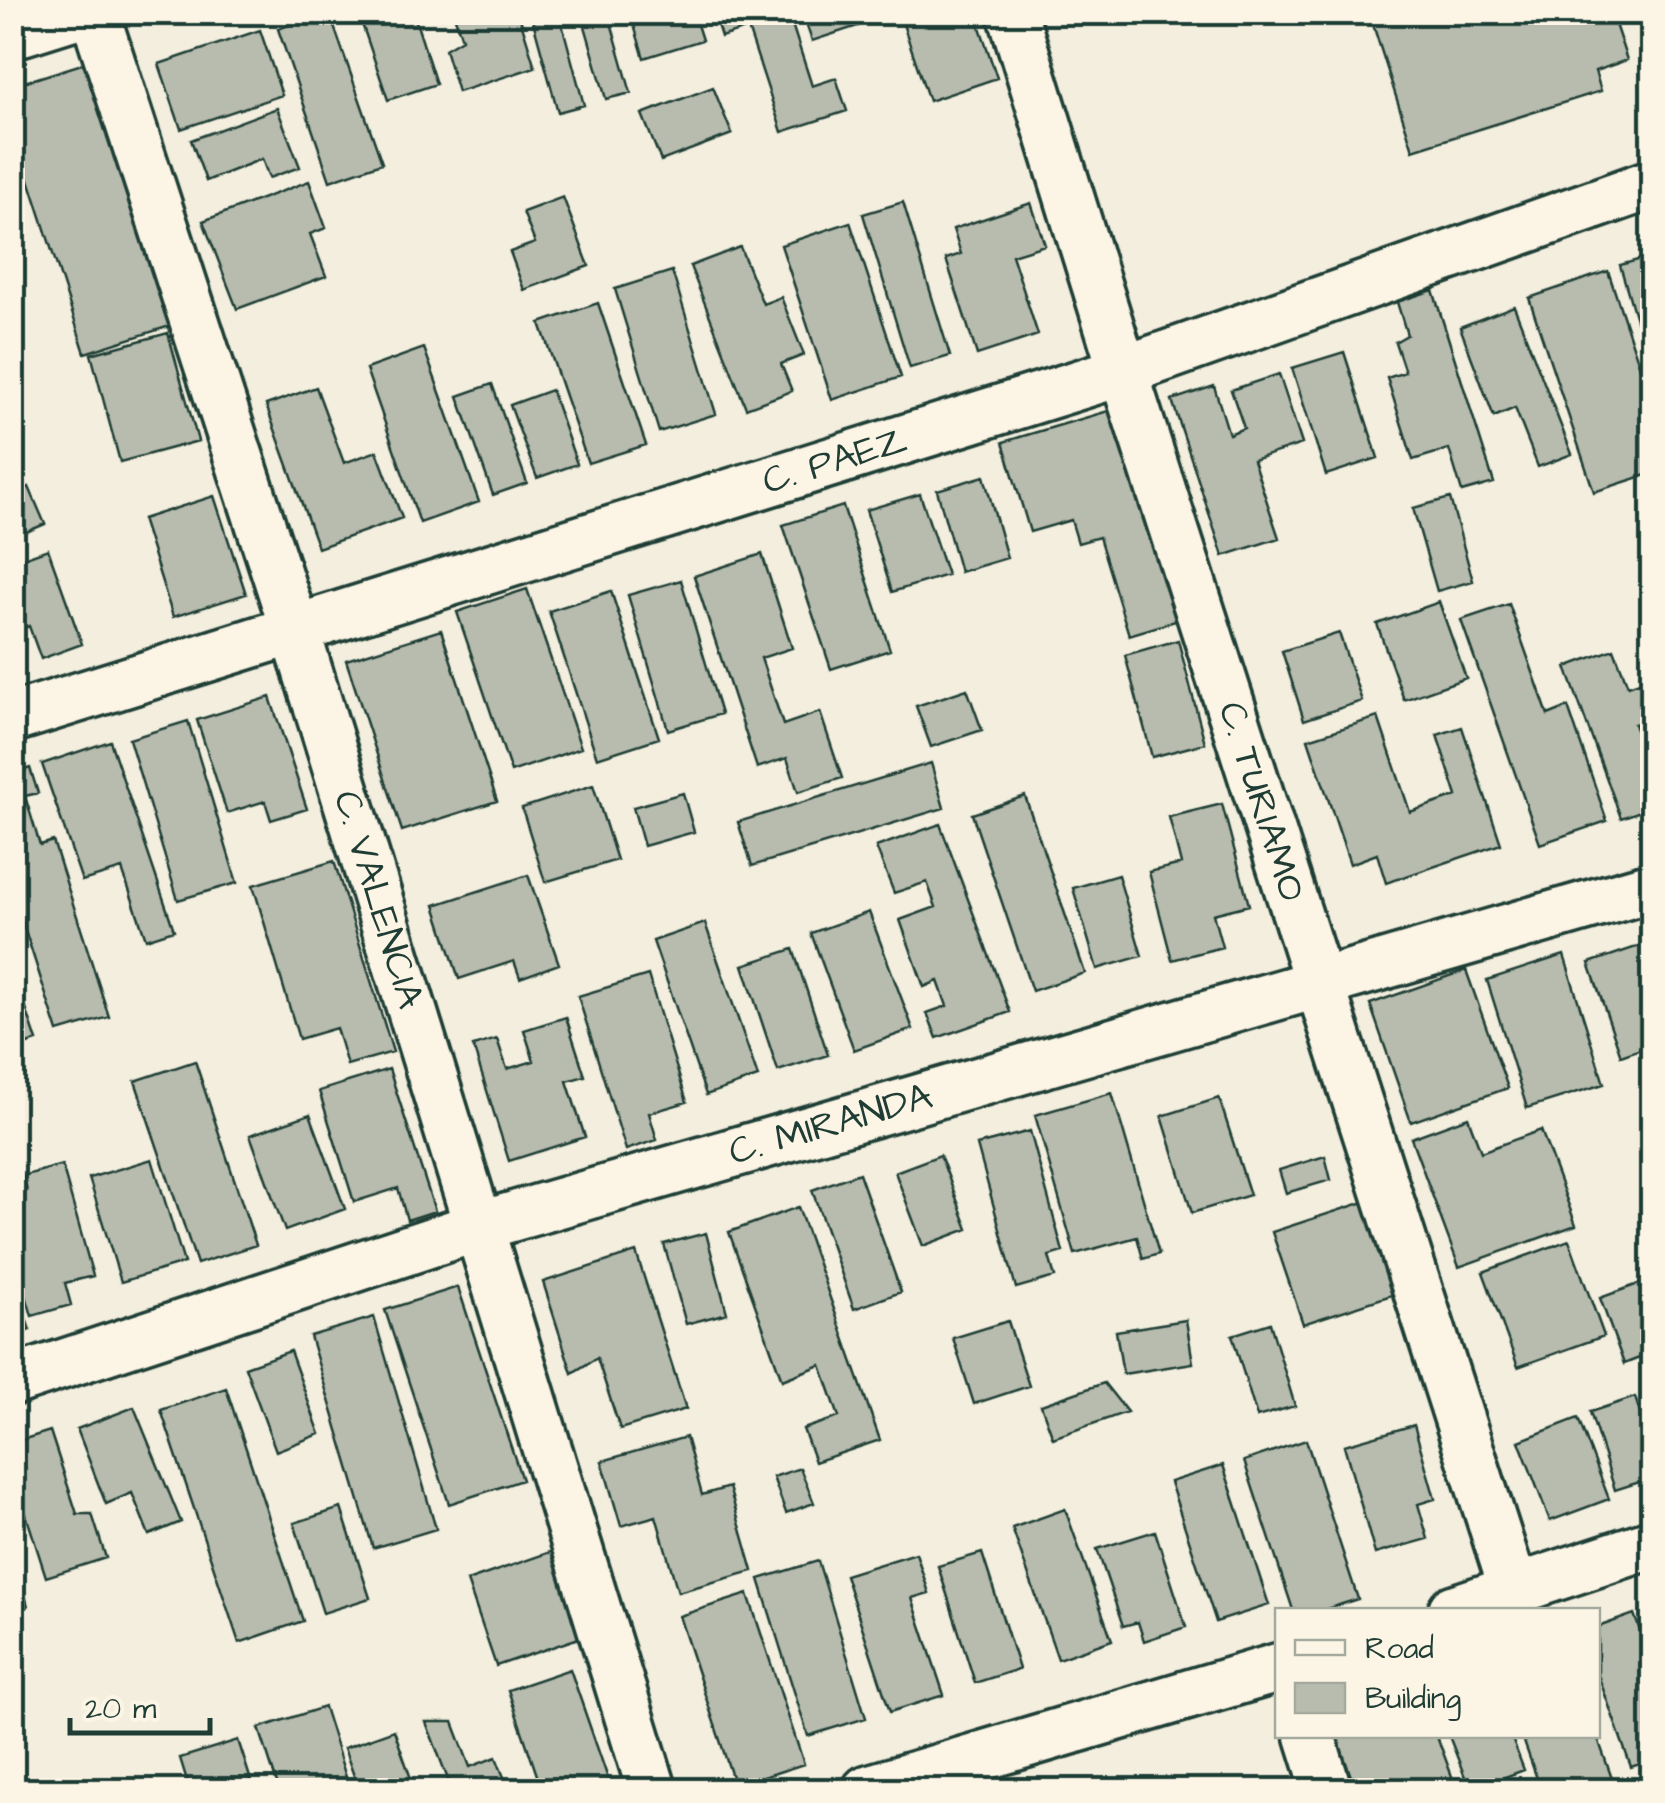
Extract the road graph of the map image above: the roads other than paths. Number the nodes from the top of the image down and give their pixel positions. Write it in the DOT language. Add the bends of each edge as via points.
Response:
graph roads {
  1 [pos="82,12"];
  2 [pos="94,12"];
  3 [pos="1012,12"];
  4 [pos="12,34"];
  5 [pos="1652,184"];
  6 [pos="1123,371"];
  7 [pos="295,630"];
  8 [pos="12,718"];
  9 [pos="1652,887"];
  10 [pos="1320,984"];
  11 [pos="480,1226"];
  12 [pos="12,1381"];
  13 [pos="1652,1544"];
  14 [pos="1514,1590"];
  15 [pos="1459,1608"];
  16 [pos="1275,1669"];
  17 [pos="1311,1738"];
  18 [pos="652,1790"];
  19 [pos="867,1790"];
  20 [pos="1327,1790"];
  1 -- 4 [label="street"];
  2 -- 7 [label="street, C. VALENCIA"];
  3 -- 6 [label="street, C. TURIAMO"];
  5 -- 6 [label="street, C. PAEZ"];
  6 -- 7 [label="street, C. PAEZ"];
  6 -- 10 [label="street, C. TURIAMO"];
  7 -- 8 [label="street, C. PAEZ"];
  7 -- 11 [label="street, C. VALENCIA"];
  9 -- 10 [label="street, C. MIRANDA"];
  10 -- 11 [label="street, C. MIRANDA"];
  10 -- 14 [label="street, C. TURIAMO"];
  11 -- 12 [label="street, C. MIRANDA"];
  11 -- 18 [label="street, C. VALENCIA"];
  13 -- 14 [label="street"];
  14 -- 15 [label="street"];
  16 -- 19 [label="street"];
  17 -- 20 [label="street"];
}
